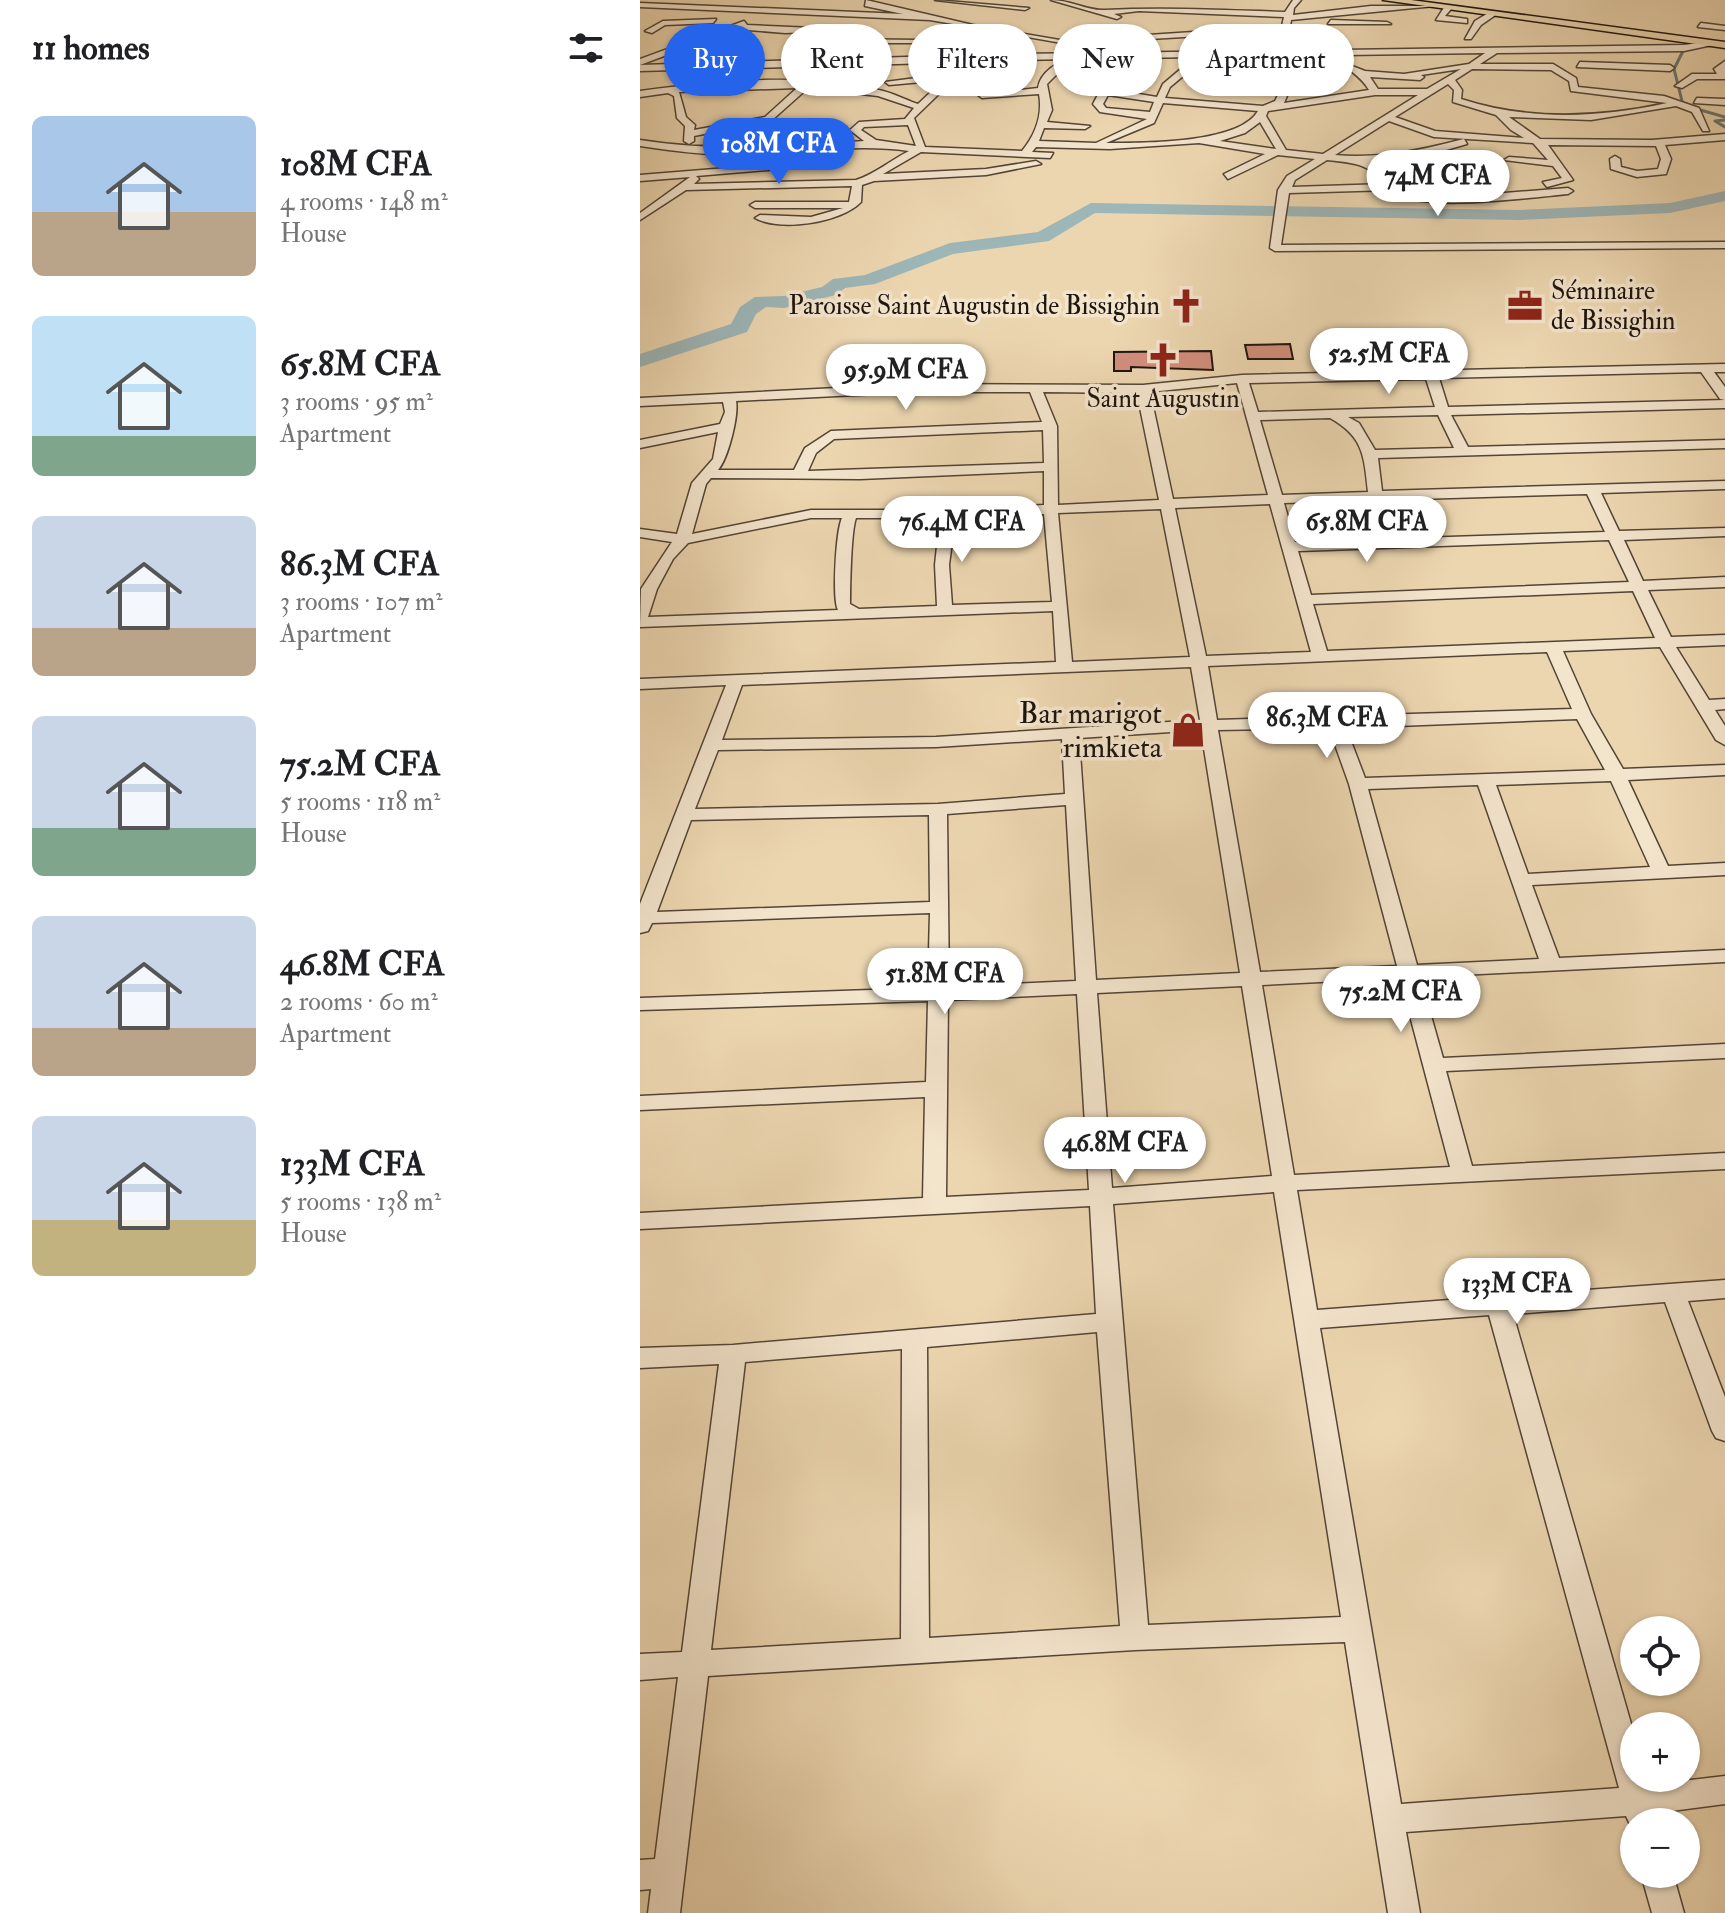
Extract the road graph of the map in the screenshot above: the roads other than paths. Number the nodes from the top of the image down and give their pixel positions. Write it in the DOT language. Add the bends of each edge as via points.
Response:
graph roads {
  1 [pos="794,0"];
  2 [pos="870,0"];
  3 [pos="929,0"];
  4 [pos="939,0"];
  5 [pos="1035,0"];
  6 [pos="1055,0"];
  7 [pos="1388,0"];
  8 [pos="1481,0"];
  9 [pos="1242,2"];
  10 [pos="640,5"];
  11 [pos="1431,6"];
  12 [pos="695,7"];
  13 [pos="1403,7"];
  14 [pos="777,8"];
  15 [pos="1025,8"];
  16 [pos="1448,8"];
  17 [pos="1291,10"];
  18 [pos="803,12"];
  19 [pos="1107,12"];
  20 [pos="1477,12"];
  21 [pos="1493,14"];
  22 [pos="1309,16"];
  23 [pos="766,18"];
  24 [pos="932,18"];
  25 [pos="688,21"];
  26 [pos="753,21"];
  27 [pos="1464,21"];
  28 [pos="1125,22"];
  29 [pos="742,24"];
  30 [pos="808,24"];
  31 [pos="876,24"];
  32 [pos="959,24"];
  33 [pos="1017,24"];
  34 [pos="1387,24"];
  35 [pos="1701,25"];
  36 [pos="1725,28"];
  37 [pos="765,30"];
  38 [pos="644,31"];
  39 [pos="773,31"];
  40 [pos="781,31"];
  41 [pos="664,33"];
  42 [pos="781,34"];
  43 [pos="1178,36"];
  44 [pos="1164,37"];
  45 [pos="1468,37"];
  46 [pos="1456,40"];
  47 [pos="772,41"];
  48 [pos="781,41"];
  49 [pos="1037,41"];
  50 [pos="1053,42"];
  51 [pos="1178,42"];
  52 [pos="1485,43"];
  53 [pos="1709,43"];
  54 [pos="1725,45"];
  55 [pos="1694,47"];
  56 [pos="1632,48"];
  57 [pos="640,49"];
  58 [pos="1498,49"];
  59 [pos="1586,49"];
  60 [pos="1384,51"];
  61 [pos="664,52"];
  62 [pos="1354,52"];
  63 [pos="664,53"];
  64 [pos="1725,62"];
  65 [pos="640,65"];
  66 [pos="664,65"];
  67 [pos="1580,65"];
  68 [pos="1475,67"];
  69 [pos="1630,67"];
  70 [pos="1670,68"];
  71 [pos="1354,70"];
  72 [pos="1053,73"];
  73 [pos="1178,74"];
  74 [pos="1408,74"];
  75 [pos="1562,74"];
  76 [pos="1365,76"];
  77 [pos="1354,77"];
  78 [pos="1521,77"];
  79 [pos="1449,82"];
  80 [pos="1649,84"];
  81 [pos="1679,86"];
  82 [pos="664,91"];
  83 [pos="1037,91"];
  84 [pos="1041,91"];
  85 [pos="1585,91"];
  86 [pos="1375,92"];
  87 [pos="1430,92"];
  88 [pos="640,94"];
  89 [pos="678,96"];
  90 [pos="792,96"];
  91 [pos="886,96"];
  92 [pos="932,96"];
  93 [pos="1102,96"];
  94 [pos="1121,96"];
  95 [pos="1162,96"];
  96 [pos="1282,96"];
  97 [pos="1697,101"];
  98 [pos="1725,102"];
  99 [pos="1676,104"];
  100 [pos="1529,105"];
  101 [pos="1485,108"];
  102 [pos="1265,111"];
  103 [pos="1499,112"];
  104 [pos="914,114"];
  105 [pos="1154,115"];
  106 [pos="1391,119"];
  107 [pos="1595,119"];
  108 [pos="1612,122"];
  109 [pos="756,123"];
  110 [pos="862,124"];
  111 [pos="1040,125"];
  112 [pos="1085,126"];
  113 [pos="1706,129"];
  114 [pos="1518,130"];
  115 [pos="687,134"];
  116 [pos="1725,137"];
  117 [pos="1475,138"];
  118 [pos="1491,138"];
  119 [pos="1207,141"];
  120 [pos="1567,141"];
  121 [pos="1659,142"];
  122 [pos="873,143"];
  123 [pos="1540,143"];
  124 [pos="1033,144"];
  125 [pos="642,145"];
  126 [pos="1099,146"];
  127 [pos="920,149"];
  128 [pos="683,150"];
  129 [pos="1472,150"];
  130 [pos="1485,150"];
  131 [pos="769,151"];
  132 [pos="743,153"];
  133 [pos="1276,153"];
  134 [pos="1425,153"];
  135 [pos="1022,155"];
  136 [pos="1063,156"];
  137 [pos="1323,158"];
  138 [pos="1615,159"];
  139 [pos="1356,160"];
  140 [pos="1509,160"];
  141 [pos="1556,163"];
  142 [pos="777,167"];
  143 [pos="1378,170"];
  144 [pos="1411,170"];
  145 [pos="712,172"];
  146 [pos="1482,173"];
  147 [pos="640,176"];
  148 [pos="1228,176"];
  149 [pos="873,178"];
  150 [pos="857,183"];
  151 [pos="827,185"];
  152 [pos="797,186"];
  153 [pos="1394,187"];
  154 [pos="1461,187"];
  155 [pos="678,190"];
  156 [pos="1283,190"];
  157 [pos="661,191"];
  158 [pos="1568,191"];
  159 [pos="767,195"];
  160 [pos="855,204"];
  161 [pos="755,205"];
  162 [pos="640,217"];
  163 [pos="760,218"];
  164 [pos="1725,245"];
  165 [pos="1725,368"];
  166 [pos="1705,369"];
  167 [pos="1431,374"];
  168 [pos="1242,379"];
  169 [pos="1035,388"];
  170 [pos="1143,389"];
  171 [pos="1725,396"];
  172 [pos="729,398"];
  173 [pos="640,402"];
  174 [pos="1725,404"];
  175 [pos="1444,414"];
  176 [pos="1334,415"];
  177 [pos="1252,416"];
  178 [pos="1050,426"];
  179 [pos="725,427"];
  180 [pos="640,444"];
  181 [pos="1725,444"];
  182 [pos="1463,451"];
  183 [pos="1371,454"];
  184 [pos="1051,467"];
  185 [pos="800,473"];
  186 [pos="707,474"];
  187 [pos="1725,485"];
  188 [pos="1592,489"];
  189 [pos="1375,496"];
  190 [pos="1276,499"];
  191 [pos="1167,504"];
  192 [pos="1051,510"];
  193 [pos="851,514"];
  194 [pos="948,514"];
  195 [pos="1725,532"];
  196 [pos="640,533"];
  197 [pos="1614,536"];
  198 [pos="683,539"];
  199 [pos="1289,547"];
  200 [pos="1725,582"];
  201 [pos="1638,585"];
  202 [pos="1304,600"];
  203 [pos="1060,606"];
  204 [pos="945,612"];
  205 [pos="859,616"];
  206 [pos="640,620"];
  207 [pos="1725,640"];
  208 [pos="1665,642"];
  209 [pos="1553,647"];
  210 [pos="1320,656"];
  211 [pos="1196,661"];
  212 [pos="1063,666"];
  213 [pos="736,680"];
  214 [pos="640,684"];
  215 [pos="1725,704"];
  216 [pos="1705,705"];
  217 [pos="1583,714"];
  218 [pos="1336,723"];
  219 [pos="1206,725"];
  220 [pos="1070,736"];
  221 [pos="1725,740"];
  222 [pos="709,745"];
  223 [pos="1725,770"];
  224 [pos="1617,775"];
  225 [pos="1486,782"];
  226 [pos="1358,784"];
  227 [pos="1074,799"];
  228 [pos="938,809"];
  229 [pos="684,815"];
  230 [pos="1725,869"];
  231 [pos="1662,873"];
  232 [pos="1523,880"];
  233 [pos="940,907"];
  234 [pos="642,921"];
  235 [pos="1725,956"];
  236 [pos="1551,964"];
  237 [pos="1407,971"];
  238 [pos="1248,978"];
  239 [pos="1086,986"];
  240 [pos="937,994"];
  241 [pos="640,1004"];
  242 [pos="1725,1051"];
  243 [pos="1433,1065"];
  244 [pos="934,1089"];
  245 [pos="640,1103"];
  246 [pos="1725,1161"];
  247 [pos="1463,1173"];
  248 [pos="1282,1183"];
  249 [pos="1102,1197"];
  250 [pos="934,1204"];
  251 [pos="640,1221"];
  252 [pos="1725,1289"];
  253 [pos="1673,1292"];
  254 [pos="1498,1303"];
  255 [pos="1305,1320"];
  256 [pos="1109,1322"];
  257 [pos="914,1339"];
  258 [pos="733,1354"];
  259 [pos="640,1358"];
  260 [pos="1725,1429"];
  261 [pos="1357,1629"];
  262 [pos="1135,1638"];
  263 [pos="915,1651"];
  264 [pos="695,1662"];
  265 [pos="640,1667"];
  266 [pos="1725,1790"];
  267 [pos="1639,1808"];
  268 [pos="1652,1808"];
  269 [pos="1620,1812"];
  270 [pos="1389,1819"];
  271 [pos="654,1874"];
  272 [pos="1661,1888"];
  273 [pos="664,1913"];
  274 [pos="1404,1913"];
  275 [pos="1668,1913"];
  1 -- 14 [label="street"];
  2 -- 24 [label="street" via="868,4"];
  3 -- 4 [label="street"];
  4 -- 15 [label="street"];
  5 -- 15 [label="street"];
  6 -- 19 [label="street"];
  7 -- 11 [label="main road"];
  8 -- 20 [label="street"];
  9 -- 17 [label="street"];
  10 -- 12 [label="street"];
  11 -- 13 [label="street"];
  11 -- 16 [label="main road"];
  12 -- 14 [label="street"];
  12 -- 25 [label="street"];
  13 -- 22 [label="street"];
  13 -- 34 [label="street"];
  14 -- 18 [label="street"];
  14 -- 23 [label="street"];
  15 -- 33 [label="street" via="1016,15"];
  16 -- 20 [label="main road"];
  16 -- 27 [label="street" via="1439,18"];
  17 -- 19 [label="street"];
  17 -- 22 [label="street"];
  18 -- 30 [label="street"];
  18 -- 31 [label="street"];
  19 -- 28 [label="street"];
  20 -- 21 [label="main road"];
  21 -- 45 [label="street"];
  21 -- 53 [label="main road"];
  22 -- 34 [label="street"];
  23 -- 26 [label="street"];
  23 -- 39 [label="street" via="770,23 765,29"];
  24 -- 31 [label="street"];
  24 -- 32 [label="street"];
  25 -- 26 [label="street"];
  25 -- 38 [label="street"];
  26 -- 29 [label="street"];
  34 -- 60 [label="street" via="1378,38"];
  35 -- 36 [label="street"];
  37 -- 39 [label="street"];
  38 -- 41 [label="street"];
  39 -- 40 [label="street"];
  39 -- 42 [label="street"];
  43 -- 44 [label="street"];
  44 -- 51 [label="street"];
  46 -- 52 [label="street"];
  47 -- 48 [label="street"];
  49 -- 50 [label="street"];
  53 -- 54 [label="main road"];
  53 -- 55 [label="street"];
  55 -- 56 [label="street"];
  55 -- 64 [label="street"];
  56 -- 59 [label="street"];
  56 -- 69 [label="street"];
  57 -- 61 [label="street"];
  58 -- 59 [label="street"];
  58 -- 60 [label="street"];
  58 -- 68 [label="street"];
  59 -- 67 [label="street"];
  60 -- 62 [label="street"];
  63 -- 65 [label="street"];
  64 -- 81 [label="street" via="1718,69 1724,77 1695,76"];
  65 -- 66 [label="street"];
  67 -- 69 [label="street"];
  67 -- 75 [label="street"];
  68 -- 74 [label="street"];
  68 -- 75 [label="street" via="1553,67"];
  68 -- 79 [label="street"];
  69 -- 70 [label="street"];
  69 -- 80 [label="street"];
  71 -- 76 [label="street"];
  72 -- 84 [label="street"];
  73 -- 95 [label="street"];
  74 -- 76 [label="street"];
  74 -- 79 [label="street"];
  75 -- 78 [label="street"];
  75 -- 85 [label="street" via="1573,80 1574,89"];
  76 -- 77 [label="street"];
  76 -- 86 [label="street"];
  79 -- 87 [label="street"];
  79 -- 101 [label="street" via="1458,90 1456,100"];
  82 -- 88 [label="street"];
  83 -- 84 [label="street"];
  84 -- 111 [label="street" via="1047,107"];
  85 -- 99 [label="street"];
  85 -- 107 [label="street"];
  86 -- 87 [label="street"];
  86 -- 102 [label="street"];
  87 -- 106 [label="street"];
  89 -- 115 [label="street" via="682,118 690,125"];
  90 -- 109 [label="street" via="774,116"];
  91 -- 104 [label="street"];
  92 -- 104 [label="street"];
  93 -- 105 [label="street" via="1103,110"];
  94 -- 95 [label="street"];
  95 -- 102 [label="street"];
  95 -- 105 [label="street"];
  96 -- 102 [label="street"];
  97 -- 98 [label="street"];
  99 -- 107 [label="street"];
  99 -- 113 [label="street" via="1696,110"];
  100 -- 101 [label="street"];
  101 -- 103 [label="street"];
  102 -- 119 [label="street"];
  102 -- 133 [label="street" via="1281,149"];
  103 -- 107 [label="street"];
  103 -- 114 [label="street"];
  104 -- 110 [label="street"];
  104 -- 110 [label="street" via="855,114 851,124"];
  104 -- 127 [label="street"];
  105 -- 126 [label="street" via="1149,123"];
  106 -- 117 [label="street" via="1428,132"];
  106 -- 137 [label="street"];
  107 -- 108 [label="street"];
  107 -- 120 [label="street"];
  109 -- 115 [label="street"];
  109 -- 131 [label="street" via="766,125"];
  110 -- 122 [label="street" via="855,131"];
  111 -- 112 [label="street"];
  111 -- 124 [label="street"];
  114 -- 118 [label="street"];
  114 -- 123 [label="street"];
  115 -- 128 [label="street" via="691,139"];
  116 -- 121 [label="street"];
  117 -- 118 [label="street"];
  117 -- 134 [label="street"];
  118 -- 123 [label="street"];
  119 -- 126 [label="street"];
  119 -- 133 [label="street"];
  120 -- 121 [label="street"];
  120 -- 123 [label="street"];
  121 -- 138 [label="street" via="1666,159 1662,172 1624,172 1616,169"];
  122 -- 127 [label="street"];
  122 -- 131 [label="street"];
  123 -- 130 [label="street" via="1524,150"];
  123 -- 141 [label="street"];
  124 -- 126 [label="street"];
  124 -- 135 [label="street"];
  125 -- 128 [label="street"];
  126 -- 136 [label="street"];
  127 -- 135 [label="street"];
  127 -- 149 [label="street"];
  128 -- 132 [label="street"];
  128 -- 147 [label="street"];
  129 -- 134 [label="street"];
  131 -- 132 [label="street"];
  132 -- 142 [label="street"];
  132 -- 145 [label="street"];
  133 -- 137 [label="street"];
  133 -- 148 [label="street"];
  134 -- 139 [label="street"];
  135 -- 136 [label="street"];
  136 -- 149 [label="street" via="986,172"];
  137 -- 139 [label="street"];
  137 -- 156 [label="street" via="1291,178"];
  139 -- 143 [label="street"];
  140 -- 141 [label="street"];
  141 -- 154 [label="street" via="1567,181"];
  142 -- 145 [label="street"];
  142 -- 151 [label="street"];
  143 -- 144 [label="street"];
  143 -- 153 [label="street"];
  144 -- 146 [label="street"];
  144 -- 153 [label="street" via="1431,187"];
  145 -- 147 [label="street"];
  145 -- 155 [label="street"];
  149 -- 150 [label="street"];
  150 -- 151 [label="street"];
  150 -- 160 [label="street"];
  151 -- 152 [label="street"];
  152 -- 155 [label="street"];
  152 -- 159 [label="street" via="791,193"];
  153 -- 156 [label="street"];
  153 -- 158 [label="street" via="1405,196 1442,201"];
  155 -- 157 [label="street"];
  155 -- 162 [label="street"];
  156 -- 164 [label="street" via="1275,248"];
  160 -- 161 [label="street"];
  160 -- 163 [label="street" via="842,215 827,218"];
  165 -- 166 [label="street"];
  166 -- 167 [label="street"];
  166 -- 171 [label="street"];
  167 -- 168 [label="street"];
  167 -- 175 [label="street"];
  168 -- 170 [label="street"];
  168 -- 177 [label="street"];
  169 -- 170 [label="street"];
  169 -- 172 [label="street"];
  169 -- 178 [label="street"];
  170 -- 191 [label="street"];
  172 -- 173 [label="street"];
  172 -- 179 [label="street" via="732,412"];
  174 -- 175 [label="street"];
  175 -- 176 [label="street"];
  175 -- 182 [label="street"];
  176 -- 177 [label="street"];
  176 -- 183 [label="street" via="1354,426"];
  177 -- 190 [label="street"];
  178 -- 184 [label="street"];
  178 -- 185 [label="street" via="831,435 810,451"];
  179 -- 180 [label="street"];
  179 -- 186 [label="street" via="720,460"];
  181 -- 182 [label="street"];
  182 -- 183 [label="street"];
  183 -- 189 [label="street"];
  184 -- 185 [label="street"];
  184 -- 192 [label="street"];
  185 -- 186 [label="street"];
  186 -- 198 [label="street" via="691,502"];
  187 -- 188 [label="street"];
  188 -- 189 [label="street"];
  188 -- 197 [label="street"];
  189 -- 190 [label="street"];
  190 -- 191 [label="street"];
  190 -- 199 [label="street"];
  191 -- 192 [label="street"];
  191 -- 211 [label="street"];
  192 -- 194 [label="street"];
  192 -- 203 [label="street"];
  193 -- 194 [label="street"];
  193 -- 198 [label="street" via="777,518"];
  193 -- 205 [label="street" via="844,530 842,601"];
  194 -- 204 [label="street" via="942,565"];
  195 -- 197 [label="street"];
  196 -- 198 [label="street"];
  197 -- 199 [label="street"];
  197 -- 201 [label="street"];
  198 -- 206 [label="street" via="649,589"];
  199 -- 202 [label="street"];
  200 -- 201 [label="street"];
  201 -- 202 [label="street"];
  201 -- 208 [label="street"];
  202 -- 210 [label="street"];
  203 -- 204 [label="street"];
  203 -- 212 [label="street"];
  204 -- 205 [label="street"];
  205 -- 206 [label="street"];
  207 -- 208 [label="street"];
  208 -- 209 [label="street"];
  208 -- 216 [label="street"];
  209 -- 210 [label="street"];
  209 -- 217 [label="street"];
  210 -- 211 [label="street"];
  211 -- 212 [label="street"];
  211 -- 219 [label="street"];
  212 -- 213 [label="street"];
  213 -- 214 [label="street"];
  213 -- 222 [label="street"];
  215 -- 216 [label="street"];
  216 -- 221 [label="street"];
  217 -- 218 [label="street"];
  217 -- 224 [label="street"];
  218 -- 219 [label="street"];
  218 -- 226 [label="street"];
  219 -- 220 [label="street"];
  219 -- 238 [label="street"];
  220 -- 222 [label="street"];
  220 -- 227 [label="street"];
  222 -- 229 [label="street"];
  223 -- 224 [label="street"];
  224 -- 225 [label="street"];
  224 -- 231 [label="street"];
  225 -- 226 [label="street"];
  225 -- 232 [label="street"];
  226 -- 237 [label="street"];
  227 -- 228 [label="street"];
  227 -- 239 [label="street"];
  228 -- 229 [label="street"];
  228 -- 233 [label="street"];
  229 -- 234 [label="street"];
  230 -- 231 [label="street"];
  231 -- 232 [label="street"];
  232 -- 236 [label="street"];
  233 -- 234 [label="street"];
  233 -- 240 [label="street"];
  235 -- 236 [label="street"];
  236 -- 237 [label="street"];
  237 -- 238 [label="street"];
  237 -- 243 [label="street"];
  238 -- 239 [label="street"];
  238 -- 248 [label="street"];
  239 -- 240 [label="street"];
  239 -- 249 [label="street"];
  240 -- 241 [label="street"];
  240 -- 244 [label="street"];
  242 -- 243 [label="street"];
  243 -- 247 [label="street"];
  244 -- 245 [label="street"];
  244 -- 250 [label="street"];
  246 -- 247 [label="street"];
  247 -- 248 [label="street"];
  248 -- 249 [label="street"];
  248 -- 255 [label="street"];
  249 -- 250 [label="street"];
  249 -- 256 [label="street"];
  250 -- 251 [label="street"];
  252 -- 253 [label="street"];
  253 -- 254 [label="street"];
  253 -- 260 [label="street"];
  254 -- 255 [label="street"];
  254 -- 267 [label="street"];
  255 -- 261 [label="street"];
  256 -- 257 [label="street"];
  256 -- 262 [label="street"];
  257 -- 258 [label="street"];
  257 -- 263 [label="street"];
  258 -- 259 [label="street"];
  258 -- 264 [label="street"];
  261 -- 262 [label="street"];
  261 -- 270 [label="street"];
  262 -- 263 [label="street"];
  263 -- 264 [label="street"];
  264 -- 265 [label="street"];
  264 -- 271 [label="street"];
  266 -- 268 [label="street"];
  269 -- 270 [label="street"];
  270 -- 274 [label="street"];
  271 -- 273 [label="street"];
  272 -- 275 [label="street"];
}
